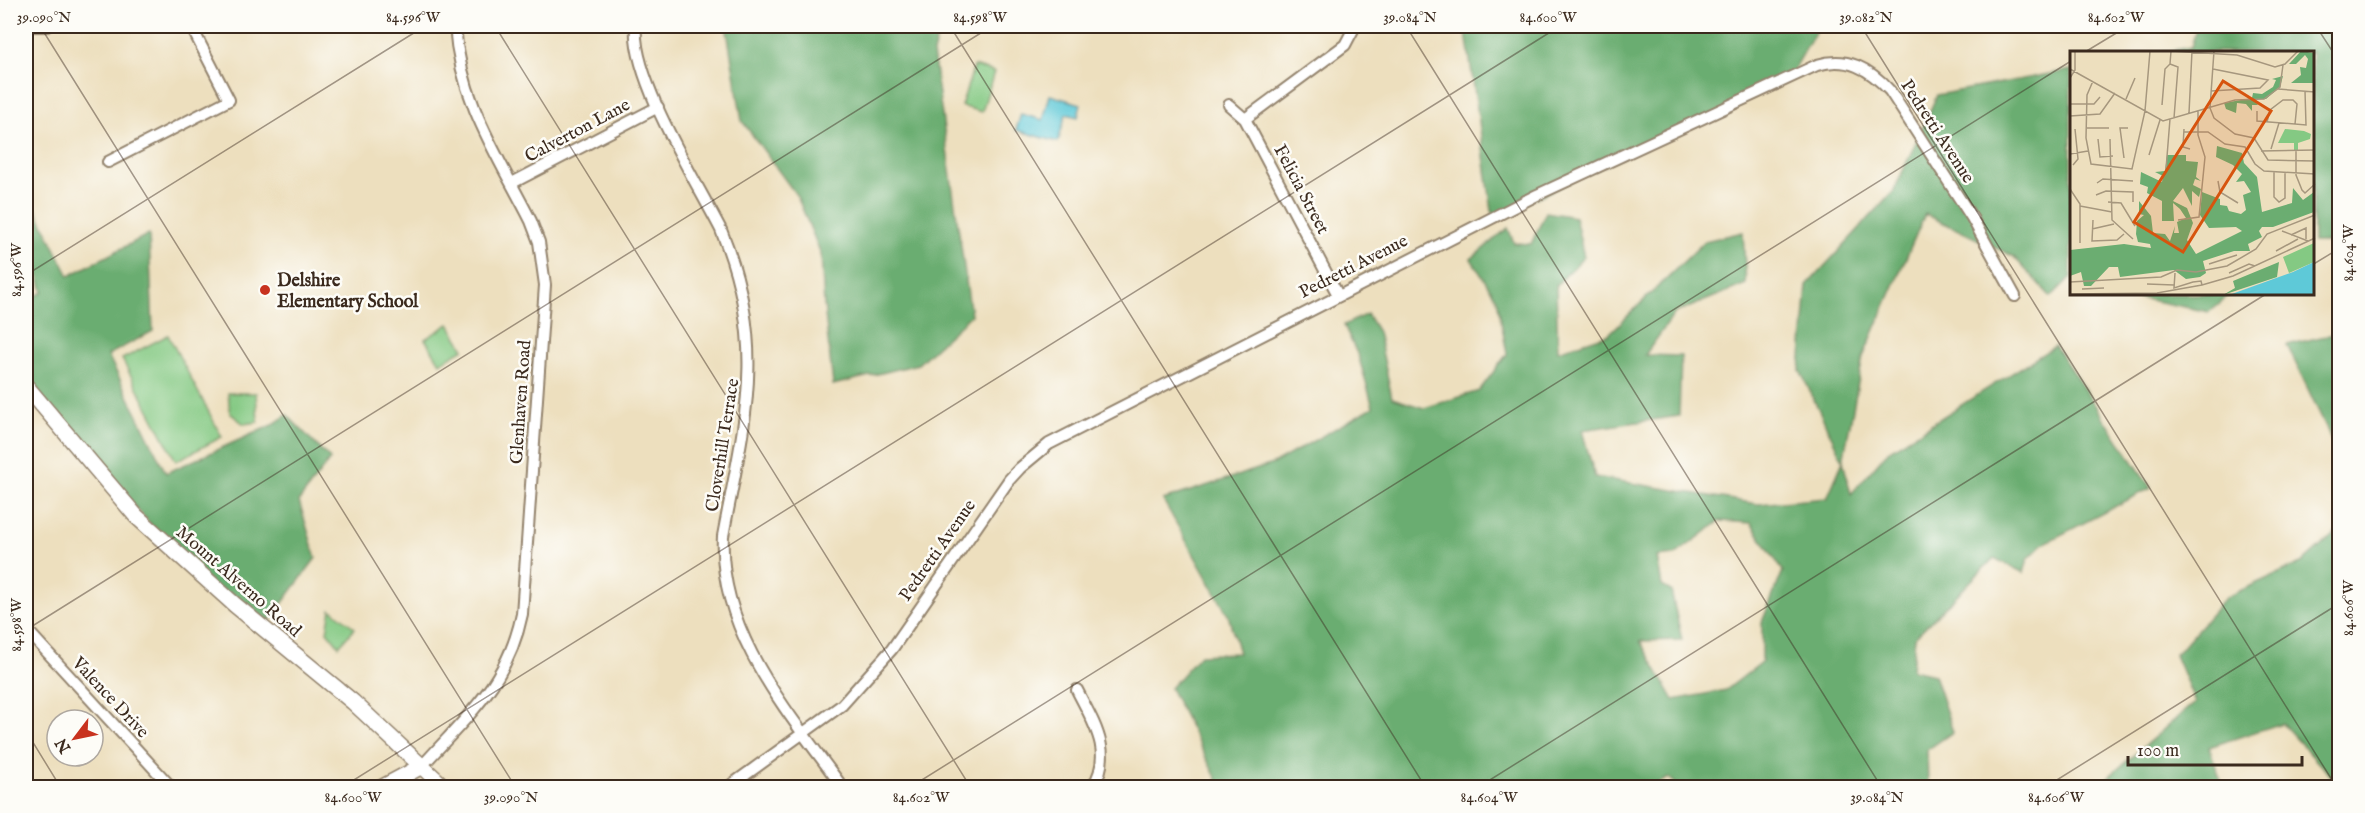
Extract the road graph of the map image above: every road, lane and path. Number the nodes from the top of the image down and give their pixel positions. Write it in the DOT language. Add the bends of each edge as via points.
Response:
graph roads {
  1 [pos="26,26"];
  2 [pos="47,26"];
  3 [pos="191,26"];
  4 [pos="455,26"];
  5 [pos="636,26"];
  6 [pos="1354,26"];
  7 [pos="1229,105"];
  8 [pos="658,107"];
  9 [pos="1245,118"];
  10 [pos="108,162"];
  11 [pos="512,183"];
  12 [pos="1338,295"];
  13 [pos="2015,296"];
  14 [pos="26,386"];
  15 [pos="26,630"];
  16 [pos="1077,690"];
  17 [pos="804,732"];
  18 [pos="422,766"];
  19 [pos="172,788"];
  20 [pos="381,788"];
  21 [pos="445,788"];
  22 [pos="727,788"];
  23 [pos="843,788"];
  24 [pos="1092,788"];
  1 -- 2 [label="street"];
  3 -- 10 [label="street" via="229,100"];
  4 -- 11 [label="street, Glenhaven Road" via="456,50 468,97"];
  5 -- 8 [label="street, Cloverhill Terrace" via="640,63"];
  6 -- 9 [label="street" via="1346,45"];
  7 -- 9 [label="street, Felicia Street"];
  8 -- 11 [label="street, Calverton Lane"];
  8 -- 17 [label="street, Cloverhill Terrace" via="721,230 747,314 748,401 723,536 728,600 764,675"];
  9 -- 12 [label="street, Felicia Street"];
  11 -- 18 [label="street, Glenhaven Road" via="539,242 545,285 522,614 501,674"];
  12 -- 13 [label="street, Pedretti Avenue" via="1548,190 1817,65 1838,61 1870,72 1890,91 1972,218"];
  12 -- 17 [label="street, Pedretti Avenue" via="1036,454 1009,480 872,674 842,705"];
  14 -- 18 [label="street, Mount Alverno Road" via="136,516"];
  15 -- 19 [label="street, Valence Drive"];
  16 -- 24 [label="street" via="1102,744 1102,768"];
  17 -- 22 [label="street, Pedretti Avenue"];
  17 -- 23 [label="street, Cloverhill Terrace"];
  18 -- 20 [label="street"];
  18 -- 21 [label="street, Mount Alverno Road"];
}
